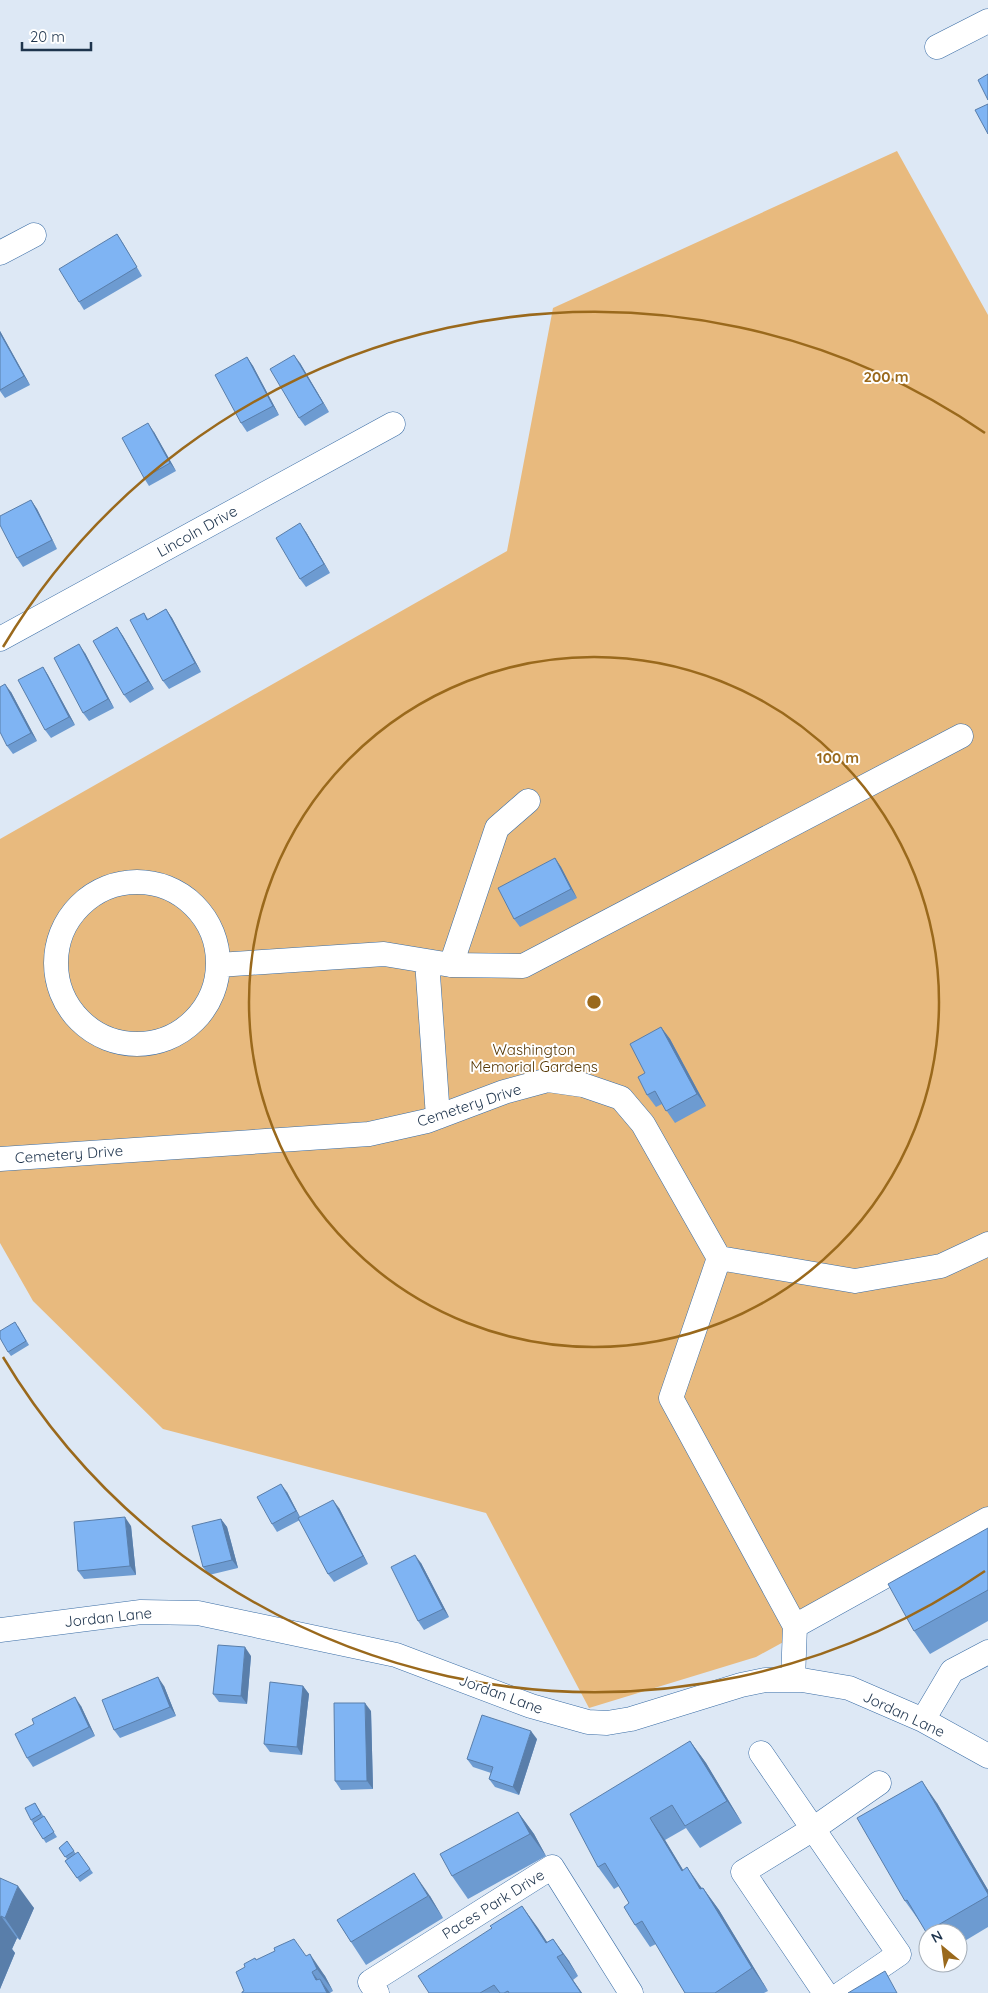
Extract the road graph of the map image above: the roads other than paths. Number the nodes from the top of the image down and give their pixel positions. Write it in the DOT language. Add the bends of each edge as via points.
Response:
graph roads {
  1 [pos="988,21"];
  2 [pos="937,47"];
  3 [pos="34,235"];
  4 [pos="0,253"];
  5 [pos="393,424"];
  6 [pos="0,639"];
  7 [pos="961,736"];
  8 [pos="528,801"];
  9 [pos="427,961"];
  10 [pos="218,965"];
  11 [pos="451,965"];
  12 [pos="438,1117"];
  13 [pos="0,1159"];
  14 [pos="988,1244"];
  15 [pos="719,1258"];
  16 [pos="988,1520"];
  17 [pos="795,1626"];
  18 [pos="0,1630"];
  19 [pos="988,1652"];
  20 [pos="793,1680"];
  21 [pos="923,1720"];
  22 [pos="761,1753"];
  23 [pos="988,1756"];
  24 [pos="879,1783"];
  25 [pos="813,1828"];
  26 [pos="377,1993"];
  27 [pos="631,1993"];
  28 [pos="825,1993"];
  29 [pos="842,1993"];
  1 -- 2 [label="street"];
  3 -- 4 [label="street"];
  5 -- 6 [label="street, Lincoln Drive"];
  7 -- 11 [label="street" via="523,966"];
  8 -- 11 [label="street" via="497,828"];
  9 -- 10 [label="street" via="384,954"];
  9 -- 11 [label="street"];
  9 -- 12 [label="street"];
  10 -- 10 [label="street" via="215,940 204,916 186,898 164,886 138,881 113,885 90,897 71,915 60,938 56,963 60,988 71,1010 89,1028 111,1040 136,1044 161,1040 183,1029 201,1012 214,990"];
  12 -- 13 [label="street, Cemetery Drive" via="369,1134"];
  12 -- 15 [label="street, Cemetery Drive" via="504,1092 548,1080 584,1085 621,1098 643,1124"];
  14 -- 15 [label="street" via="941,1266 855,1281"];
  15 -- 17 [label="street" via="671,1398"];
  16 -- 17 [label="street"];
  17 -- 20 [label="street"];
  18 -- 20 [label="street, Jordan Lane" via="140,1612 198,1613 396,1655 530,1706 588,1722 631,1719 741,1685 765,1680"];
  19 -- 21 [label="street" via="952,1671"];
  20 -- 21 [label="street, Jordan Lane" via="849,1688"];
  21 -- 23 [label="street, Jordan Lane"];
  22 -- 25 [label="street"];
  24 -- 25 [label="street"];
  25 -- 28 [label="street" via="743,1872"];
  25 -- 29 [label="street" via="899,1954"];
  26 -- 27 [label="street, Paces Park Drive" via="370,1982 552,1867"];
}
